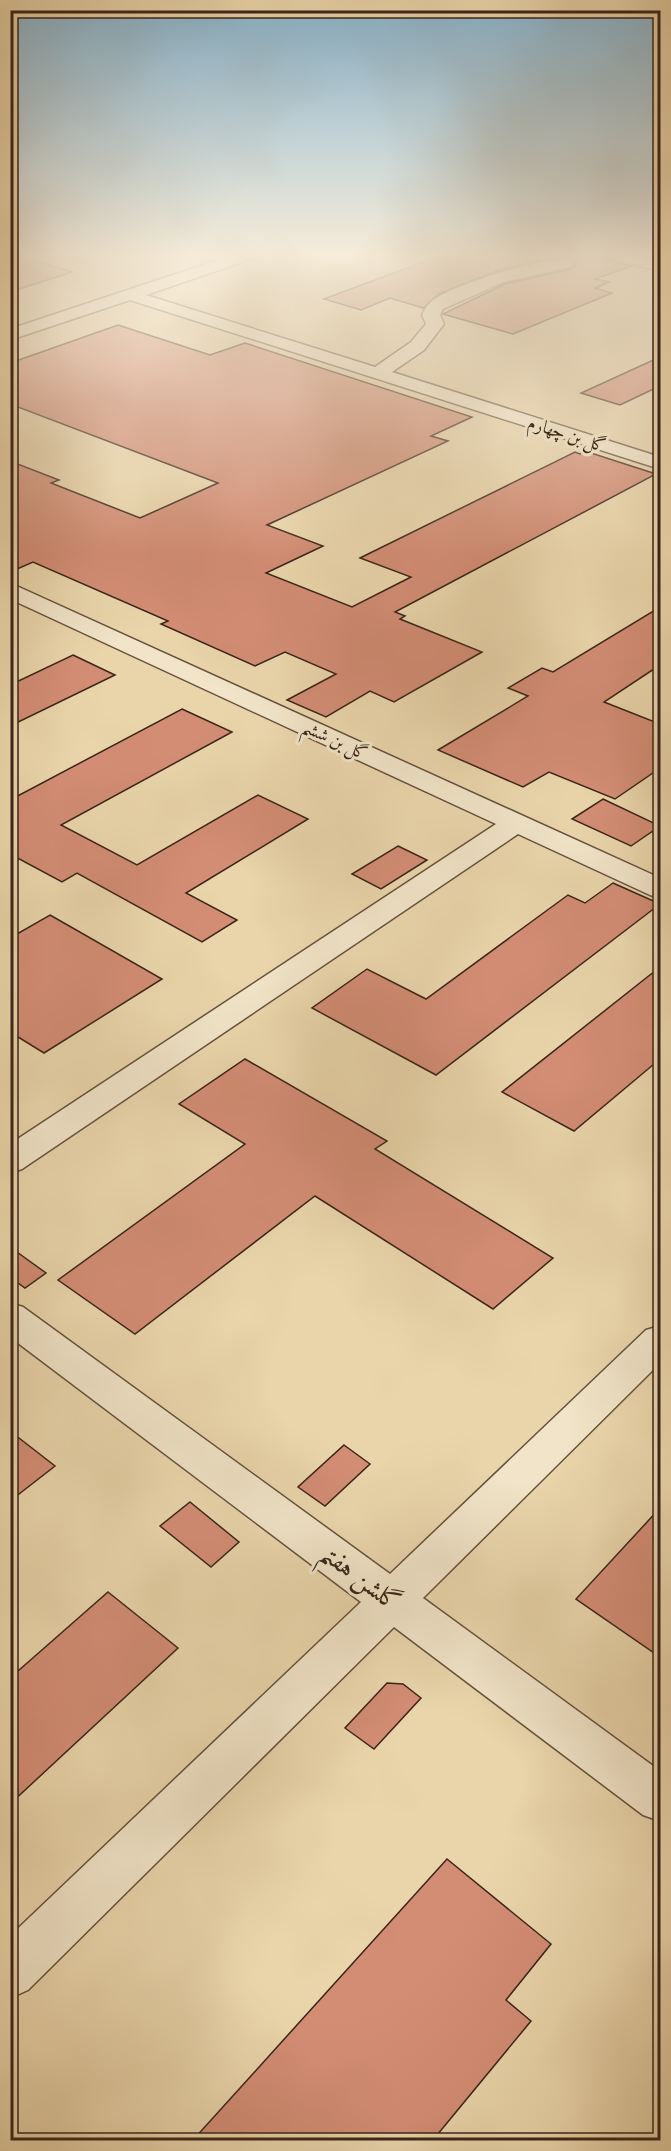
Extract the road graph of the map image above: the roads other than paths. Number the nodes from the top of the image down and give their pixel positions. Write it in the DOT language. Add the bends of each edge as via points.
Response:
graph roads {
  1 [pos="319,354"];
  2 [pos="405,354"];
  3 [pos="377,373"];
  4 [pos="660,463"];
  5 [pos="10,590"];
  6 [pos="516,823"];
  7 [pos="660,889"];
  8 [pos="10,1161"];
  9 [pos="10,1317"];
  10 [pos="660,1340"];
  11 [pos="394,1602"];
  12 [pos="660,1799"];
  13 [pos="10,1972"];
  1 -- 3 [label="street, گل بن چهارم"];
  2 -- 3 [label="street"];
  3 -- 4 [label="street, گل بن چهارم"];
  5 -- 6 [label="street, گل بن ششم"];
  6 -- 7 [label="street, گل بن ششم"];
  6 -- 8 [label="street"];
  9 -- 11 [label="street, گلشن هفتم"];
  10 -- 11 [label="street"];
  11 -- 12 [label="street, گلشن هفتم"];
  11 -- 13 [label="street"];
}
